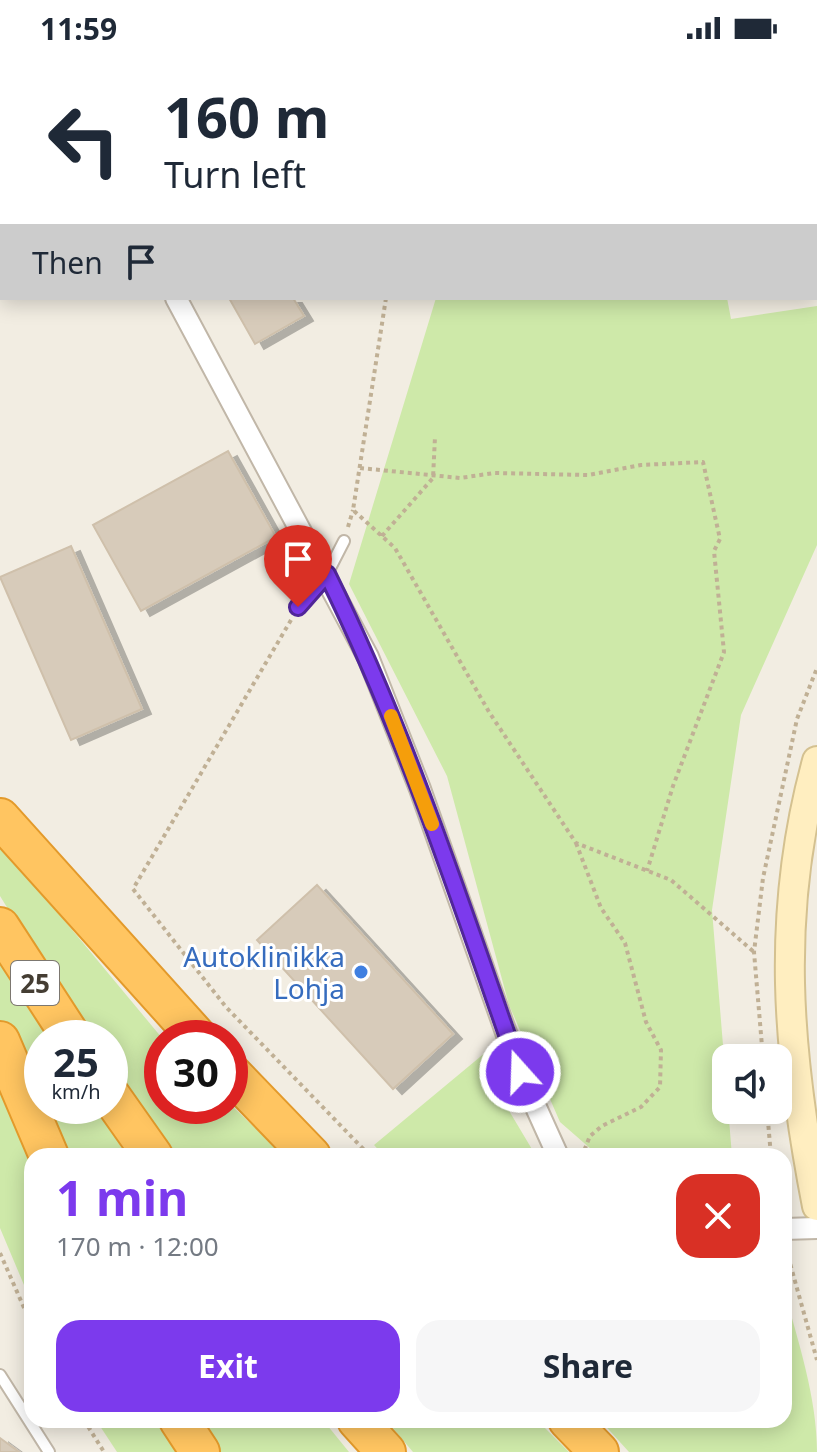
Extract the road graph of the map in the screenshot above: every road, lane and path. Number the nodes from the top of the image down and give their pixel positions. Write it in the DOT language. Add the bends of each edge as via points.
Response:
graph roads {
  1 [pos="177,300"];
  2 [pos="386,300"];
  3 [pos="435,437"];
  4 [pos="360,468"];
  5 [pos="433,478"];
  6 [pos="382,536"];
  7 [pos="344,541"];
  8 [pos="327,574"];
  9 [pos="298,607"];
  10 [pos="817,761"];
  11 [pos="0,818"];
  12 [pos="576,843"];
  13 [pos="647,871"];
  14 [pos="0,927"];
  15 [pos="754,952"];
  16 [pos="60,1020"];
  17 [pos="182,1020"];
  18 [pos="0,1041"];
  19 [pos="248,1091"];
  20 [pos="128,1121"];
  21 [pos="768,1124"];
  22 [pos="46,1148"];
  23 [pos="147,1148"];
  24 [pos="303,1148"];
  25 [pos="362,1148"];
  26 [pos="554,1148"];
  27 [pos="585,1148"];
  28 [pos="770,1148"];
  29 [pos="817,1206"];
  30 [pos="817,1228"];
  31 [pos="792,1229"];
  32 [pos="0,1253"];
  33 [pos="792,1275"];
  34 [pos="24,1308"];
  35 [pos="817,1360"];
  36 [pos="0,1375"];
  37 [pos="24,1413"];
  38 [pos="34,1428"];
  39 [pos="89,1428"];
  40 [pos="184,1428"];
  41 [pos="364,1428"];
  42 [pos="576,1428"];
  43 [pos="49,1452"];
  44 [pos="104,1452"];
  45 [pos="200,1452"];
  46 [pos="386,1452"];
  47 [pos="599,1452"];
  1 -- 8 [label="street"];
  2 -- 4 [label="path"];
  3 -- 5 [label="path"];
  4 -- 5 [label="path"];
  4 -- 6 [label="path" via="353,510"];
  5 -- 6 [label="path"];
  5 -- 13 [label="path" via="588,475 703,462 720,539 714,551 724,652"];
  6 -- 12 [label="path" via="395,548 489,712"];
  7 -- 8 [label="lane"];
  8 -- 9 [label="lane"];
  8 -- 26 [label="street" via="368,657 520,1072"];
  9 -- 25 [label="path" via="133,889 226,1007"];
  10 -- 29 [label="street" via="797,843 788,974 798,1109"];
  11 -- 17 [label="highway"];
  12 -- 13 [label="path"];
  12 -- 27 [label="path" via="601,908 625,943 646,1022 661,1050 660,1087 641,1107 602,1126"];
  13 -- 15 [label="path" via="671,880"];
  14 -- 16 [label="highway, 25"];
  18 -- 22 [label="highway"];
  19 -- 24 [label="highway"];
  20 -- 23 [label="highway"];
  21 -- 28 [label="path"];
  30 -- 31 [label="street"];
  32 -- 34 [label="path"];
  33 -- 35 [label="path"];
  36 -- 37 [label="lane"];
  38 -- 43 [label="lane"];
  39 -- 44 [label="path"];
  40 -- 45 [label="highway"];
  41 -- 46 [label="highway"];
  42 -- 47 [label="highway"];
}
